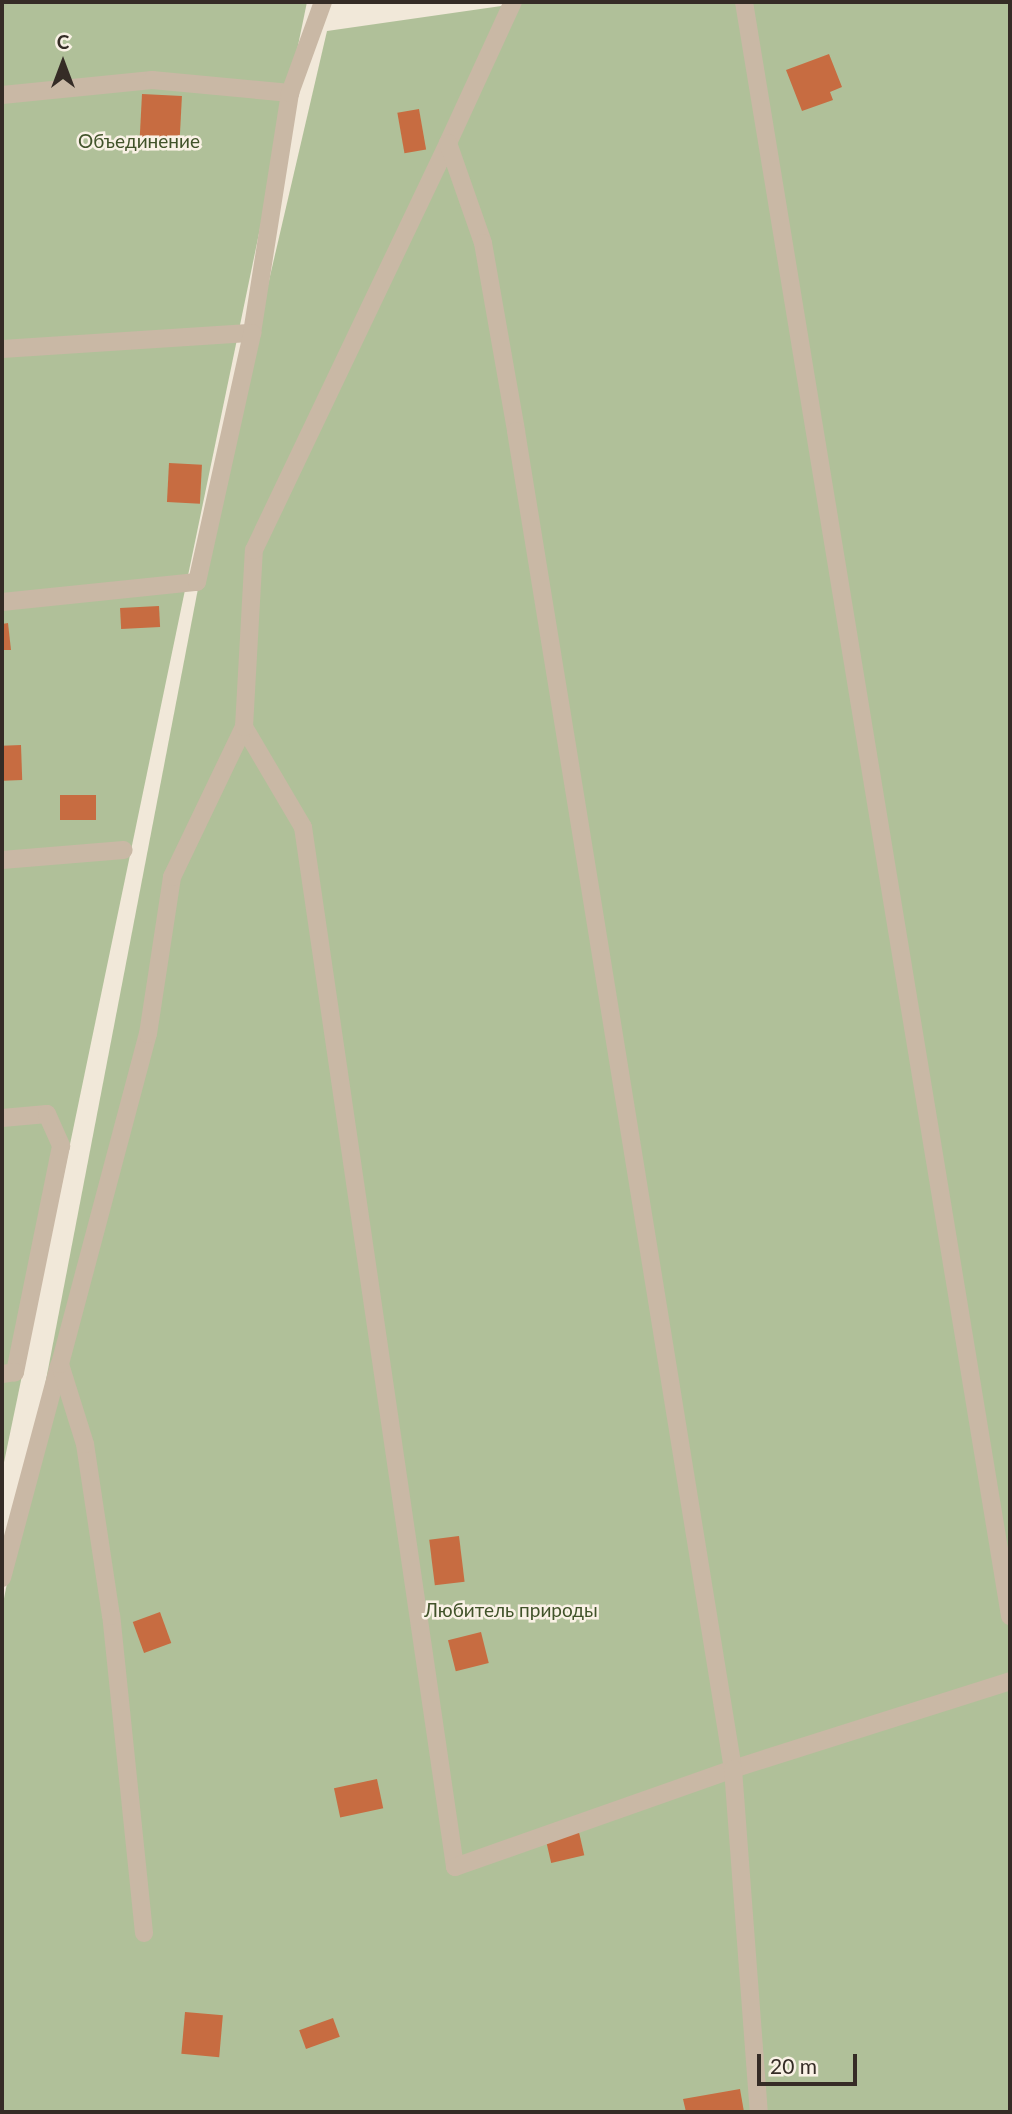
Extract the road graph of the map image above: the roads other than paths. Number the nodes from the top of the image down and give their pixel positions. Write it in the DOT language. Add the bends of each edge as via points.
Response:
graph roads {
  1 [pos="323,2"];
  2 [pos="513,2"];
  3 [pos="744,2"];
  4 [pos="290,93"];
  5 [pos="2,95"];
  6 [pos="448,143"];
  7 [pos="252,332"];
  8 [pos="2,349"];
  9 [pos="2,602"];
  10 [pos="244,727"];
  11 [pos="124,850"];
  12 [pos="2,860"];
  13 [pos="2,1118"];
  14 [pos="60,1364"];
  15 [pos="2,1374"];
  16 [pos="2,1578"];
  17 [pos="1010,1616"];
  18 [pos="1010,1681"];
  19 [pos="733,1769"];
  20 [pos="144,1933"];
  21 [pos="759,2112"];
  1 -- 4 [label="lane"];
  2 -- 6 [label="lane"];
  3 -- 17 [label="lane"];
  4 -- 5 [label="lane" via="152,80"];
  4 -- 7 [label="lane"];
  6 -- 10 [label="lane" via="254,550"];
  6 -- 19 [label="lane" via="483,243 509,390"];
  7 -- 8 [label="lane"];
  7 -- 9 [label="lane" via="197,582"];
  10 -- 14 [label="lane" via="172,877 148,1034"];
  10 -- 19 [label="lane" via="303,827 455,1867"];
  11 -- 12 [label="lane"];
  13 -- 15 [label="lane" via="47,1114 61,1146 15,1372"];
  14 -- 16 [label="lane"];
  14 -- 20 [label="lane" via="89,1471 111,1616"];
  18 -- 19 [label="lane"];
  19 -- 21 [label="lane"];
}
